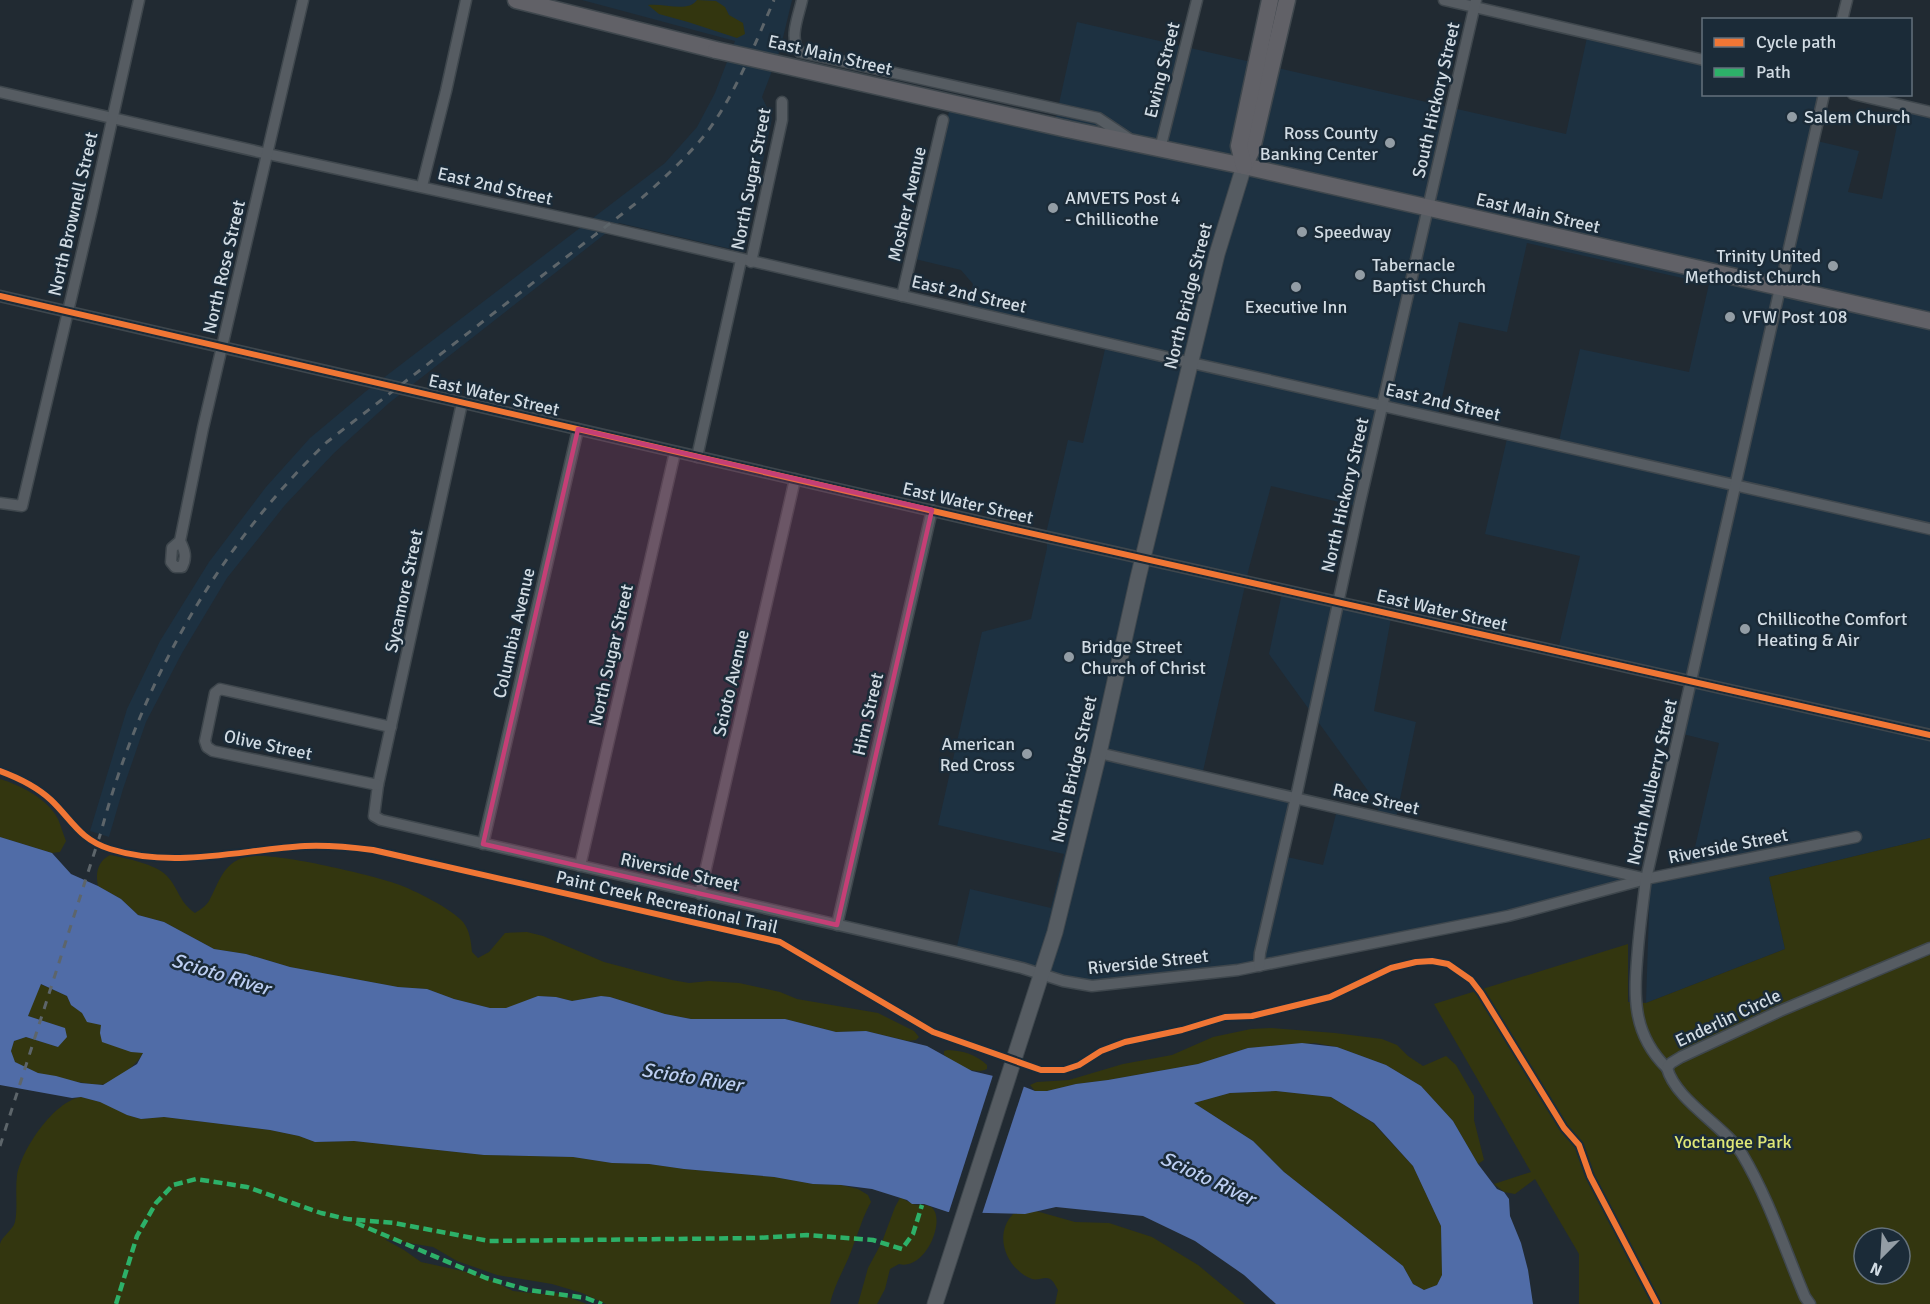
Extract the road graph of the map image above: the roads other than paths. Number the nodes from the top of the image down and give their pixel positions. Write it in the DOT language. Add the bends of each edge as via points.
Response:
graph roads {
  1 [pos="139,0"];
  2 [pos="303,0"];
  3 [pos="466,0"];
  4 [pos="516,0"];
  5 [pos="802,0"];
  6 [pos="1197,0"];
  7 [pos="1270,0"];
  8 [pos="1287,0"];
  9 [pos="1444,0"];
  10 [pos="1847,0"];
  11 [pos="1475,4"];
  12 [pos="1842,18"];
  13 [pos="1702,60"];
  14 [pos="0,92"];
  15 [pos="1824,96"];
  16 [pos="1862,96"];
  17 [pos="782,102"];
  18 [pos="1930,112"];
  19 [pos="112,118"];
  20 [pos="944,120"];
  21 [pos="1137,144"];
  22 [pos="1160,149"];
  23 [pos="268,154"];
  24 [pos="1244,166"];
  25 [pos="422,186"];
  26 [pos="1427,208"];
  27 [pos="746,261"];
  28 [pos="1780,287"];
  29 [pos="0,296"];
  30 [pos="902,296"];
  31 [pos="68,312"];
  32 [pos="1930,321"];
  33 [pos="222,347"];
  34 [pos="1192,363"];
  35 [pos="462,404"];
  36 [pos="1383,405"];
  37 [pos="578,429"];
  38 [pos="675,452"];
  39 [pos="697,456"];
  40 [pos="795,479"];
  41 [pos="1735,485"];
  42 [pos="0,503"];
  43 [pos="932,510"];
  44 [pos="1930,529"];
  45 [pos="180,541"];
  46 [pos="1143,558"];
  47 [pos="1337,601"];
  48 [pos="1690,681"];
  49 [pos="391,727"];
  50 [pos="1930,735"];
  51 [pos="1099,753"];
  52 [pos="378,785"];
  53 [pos="1296,797"];
  54 [pos="1856,837"];
  55 [pos="483,844"];
  56 [pos="580,866"];
  57 [pos="1646,879"];
  58 [pos="700,894"];
  59 [pos="837,925"];
  60 [pos="1930,948"];
  61 [pos="1259,966"];
  62 [pos="1042,975"];
  63 [pos="1667,1068"];
  64 [pos="935,1304"];
  65 [pos="1810,1304"];
  1 -- 19 [label="street, North Brownell Street"];
  2 -- 23 [label="street, North Rose Street"];
  3 -- 25 [label="street"];
  4 -- 21 [label="main road, East Main Street, bridge" via="716,50"];
  5 -- 21 [label="street, East Main Street" via="794,38 796,48 805,54 1098,118"];
  6 -- 22 [label="street, Ewing Street"];
  7 -- 24 [label="main road" via="1239,146"];
  8 -- 24 [label="main road" via="1252,149"];
  9 -- 11 [label="street"];
  10 -- 12 [label="street"];
  11 -- 13 [label="street"];
  11 -- 26 [label="street, South Hickory Street"];
  14 -- 19 [label="street, East 2nd Street"];
  15 -- 28 [label="street, North Mulberry Street"];
  16 -- 18 [label="street"];
  17 -- 27 [label="street, North Sugar Street" via="782,120"];
  19 -- 23 [label="street, East 2nd Street"];
  19 -- 31 [label="street, North Brownell Street"];
  20 -- 30 [label="street, Mosher Avenue"];
  21 -- 22 [label="main road, East Main Street"];
  22 -- 24 [label="main road, East Main Street"];
  23 -- 25 [label="street, East 2nd Street"];
  23 -- 33 [label="street, North Rose Street"];
  24 -- 26 [label="main road, East Main Street"];
  24 -- 34 [label="main road, North Bridge Street" via="1217,254"];
  25 -- 27 [label="street, East 2nd Street"];
  26 -- 28 [label="main road, East Main Street"];
  26 -- 36 [label="street, North Hickory Street"];
  27 -- 30 [label="street, East 2nd Street"];
  27 -- 39 [label="street, North Sugar Street"];
  28 -- 32 [label="main road, East Main Street"];
  28 -- 41 [label="street, North Mulberry Street"];
  29 -- 31 [label="street, East Water Street"];
  30 -- 34 [label="street, East 2nd Street"];
  31 -- 33 [label="street, East Water Street"];
  31 -- 42 [label="street, North Brownell Street" via="22,506"];
  33 -- 35 [label="street, East Water Street"];
  33 -- 45 [label="street, North Rose Street"];
  34 -- 36 [label="street, East 2nd Street"];
  34 -- 46 [label="main road, North Bridge Street"];
  35 -- 37 [label="street, East Water Street"];
  35 -- 49 [label="street, Sycamore Street"];
  36 -- 41 [label="street, East 2nd Street"];
  36 -- 47 [label="street, North Hickory Street"];
  37 -- 38 [label="street, East Water Street"];
  37 -- 55 [label="street, Columbia Avenue"];
  38 -- 39 [label="street, East Water Street"];
  38 -- 56 [label="street, North Sugar Street"];
  39 -- 40 [label="street, East Water Street"];
  40 -- 43 [label="street, East Water Street"];
  40 -- 58 [label="street, Scioto Avenue"];
  41 -- 44 [label="street, East 2nd Street"];
  41 -- 48 [label="street, North Mulberry Street"];
  43 -- 46 [label="street, East Water Street"];
  43 -- 59 [label="street, Hirn Street"];
  46 -- 47 [label="street, East Water Street"];
  46 -- 51 [label="main road, North Bridge Street"];
  47 -- 48 [label="street, East Water Street"];
  47 -- 53 [label="street, North Hickory Street"];
  48 -- 50 [label="street, East Water Street"];
  48 -- 57 [label="street, North Mulberry Street"];
  49 -- 52 [label="street, Sycamore Street"];
  49 -- 52 [label="street, Olive Street" via="220,690 215,693 205,741 213,751"];
  51 -- 53 [label="street, Race Street"];
  51 -- 62 [label="main road, North Bridge Street"];
  52 -- 55 [label="street, Riverside Street" via="373,812 377,819"];
  53 -- 57 [label="street, Race Street"];
  53 -- 61 [label="street, North Hickory Street"];
  54 -- 57 [label="street, Riverside Street"];
  55 -- 56 [label="street, Riverside Street"];
  56 -- 58 [label="street, Riverside Street"];
  57 -- 61 [label="street, Riverside Street" via="1508,916"];
  57 -- 63 [label="street, North Mulberry Street" via="1635,991 1646,1040"];
  58 -- 59 [label="street, Riverside Street"];
  59 -- 62 [label="street, Riverside Street"];
  60 -- 63 [label="street, Enderlin Circle" via="1780,1011 1677,1059"];
  61 -- 62 [label="street, Riverside Street" via="1092,986"];
  62 -- 64 [label="main road, North Bridge Street"];
  63 -- 65 [label="street, Enderlin Circle" via="1680,1089 1741,1153"];
}
